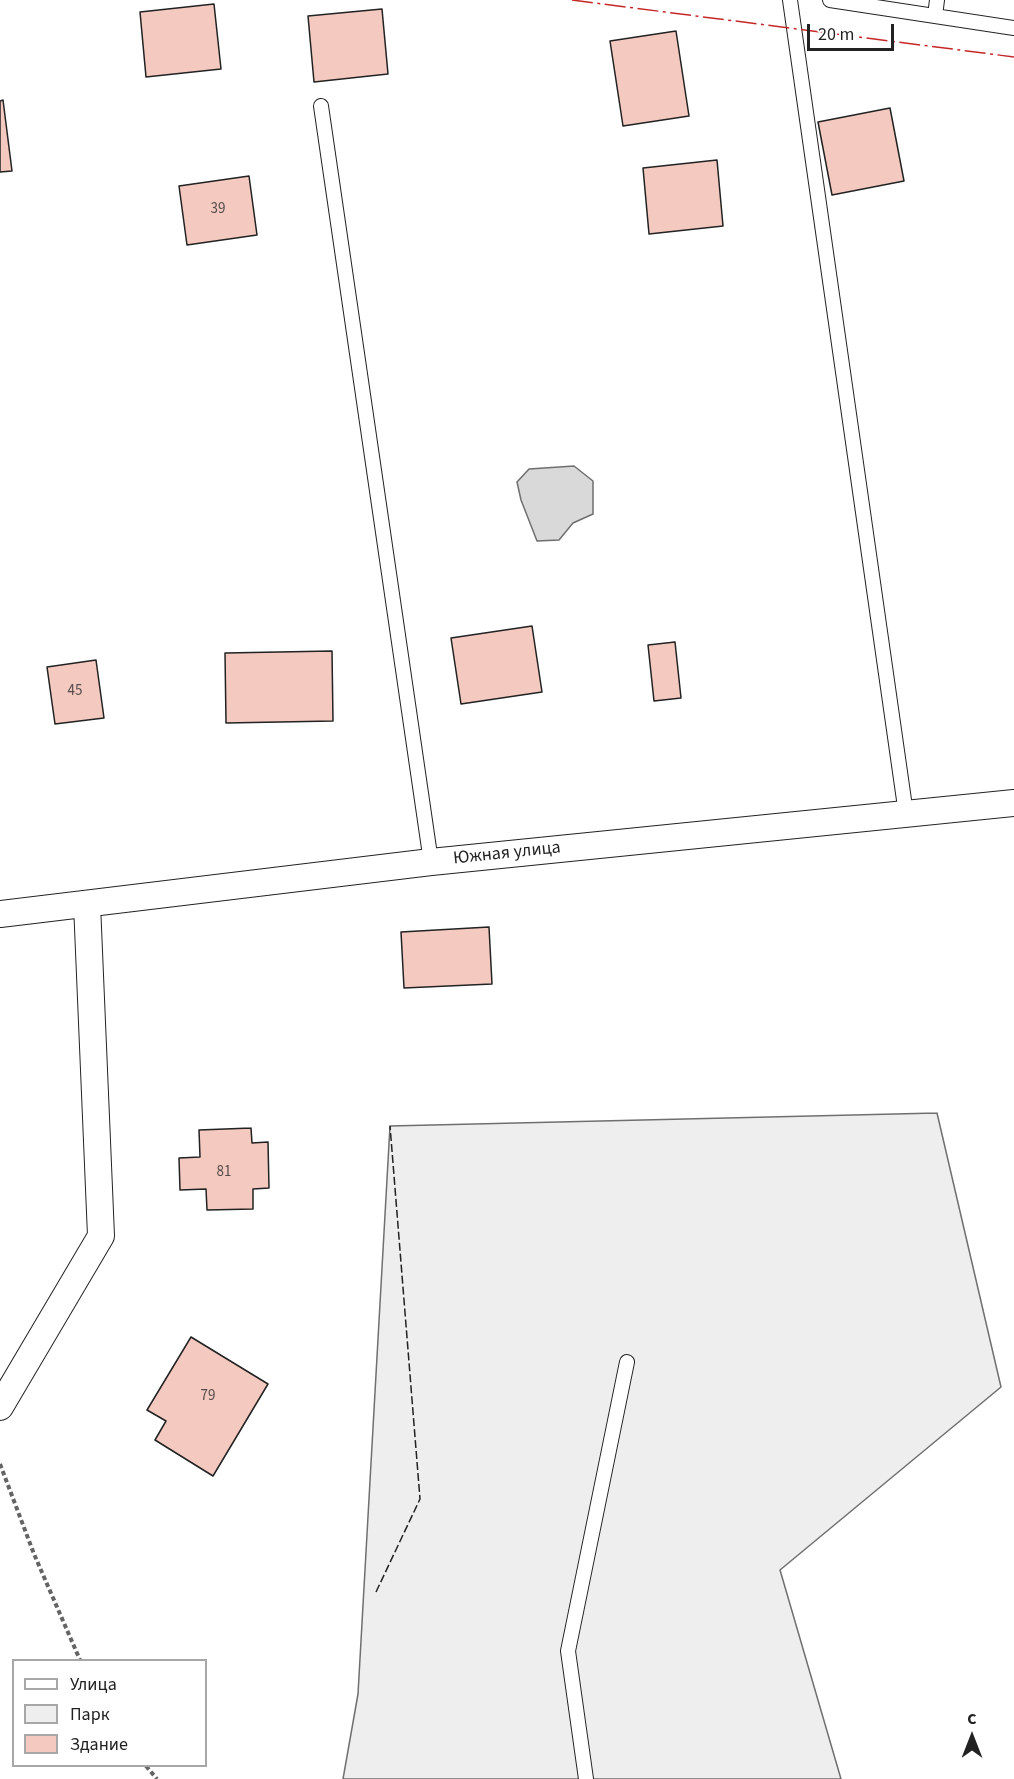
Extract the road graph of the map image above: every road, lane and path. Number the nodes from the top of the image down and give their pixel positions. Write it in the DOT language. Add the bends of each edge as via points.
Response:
graph roads {
  1 [pos="790,0"];
  2 [pos="830,0"];
  3 [pos="938,0"];
  4 [pos="935,16"];
  5 [pos="1014,28"];
  6 [pos="321,106"];
  7 [pos="1014,803"];
  8 [pos="906,814"];
  9 [pos="431,862"];
  10 [pos="87,904"];
  11 [pos="0,914"];
  12 [pos="627,1362"];
  13 [pos="0,1407"];
  14 [pos="0,1464"];
  15 [pos="80,1659"];
  16 [pos="147,1767"];
  17 [pos="157,1779"];
  18 [pos="586,1779"];
  1 -- 8 [label="lane"];
  2 -- 4 [label="lane"];
  3 -- 4 [label="lane"];
  4 -- 5 [label="lane"];
  6 -- 9 [label="lane"];
  7 -- 8 [label="street, Южная улица"];
  8 -- 9 [label="street, Южная улица"];
  9 -- 10 [label="street, Южная улица"];
  10 -- 11 [label="street, Южная улица"];
  10 -- 13 [label="street" via="100,1236"];
  12 -- 18 [label="lane" via="568,1651"];
  14 -- 15 [label="path"];
  16 -- 17 [label="path"];
}
